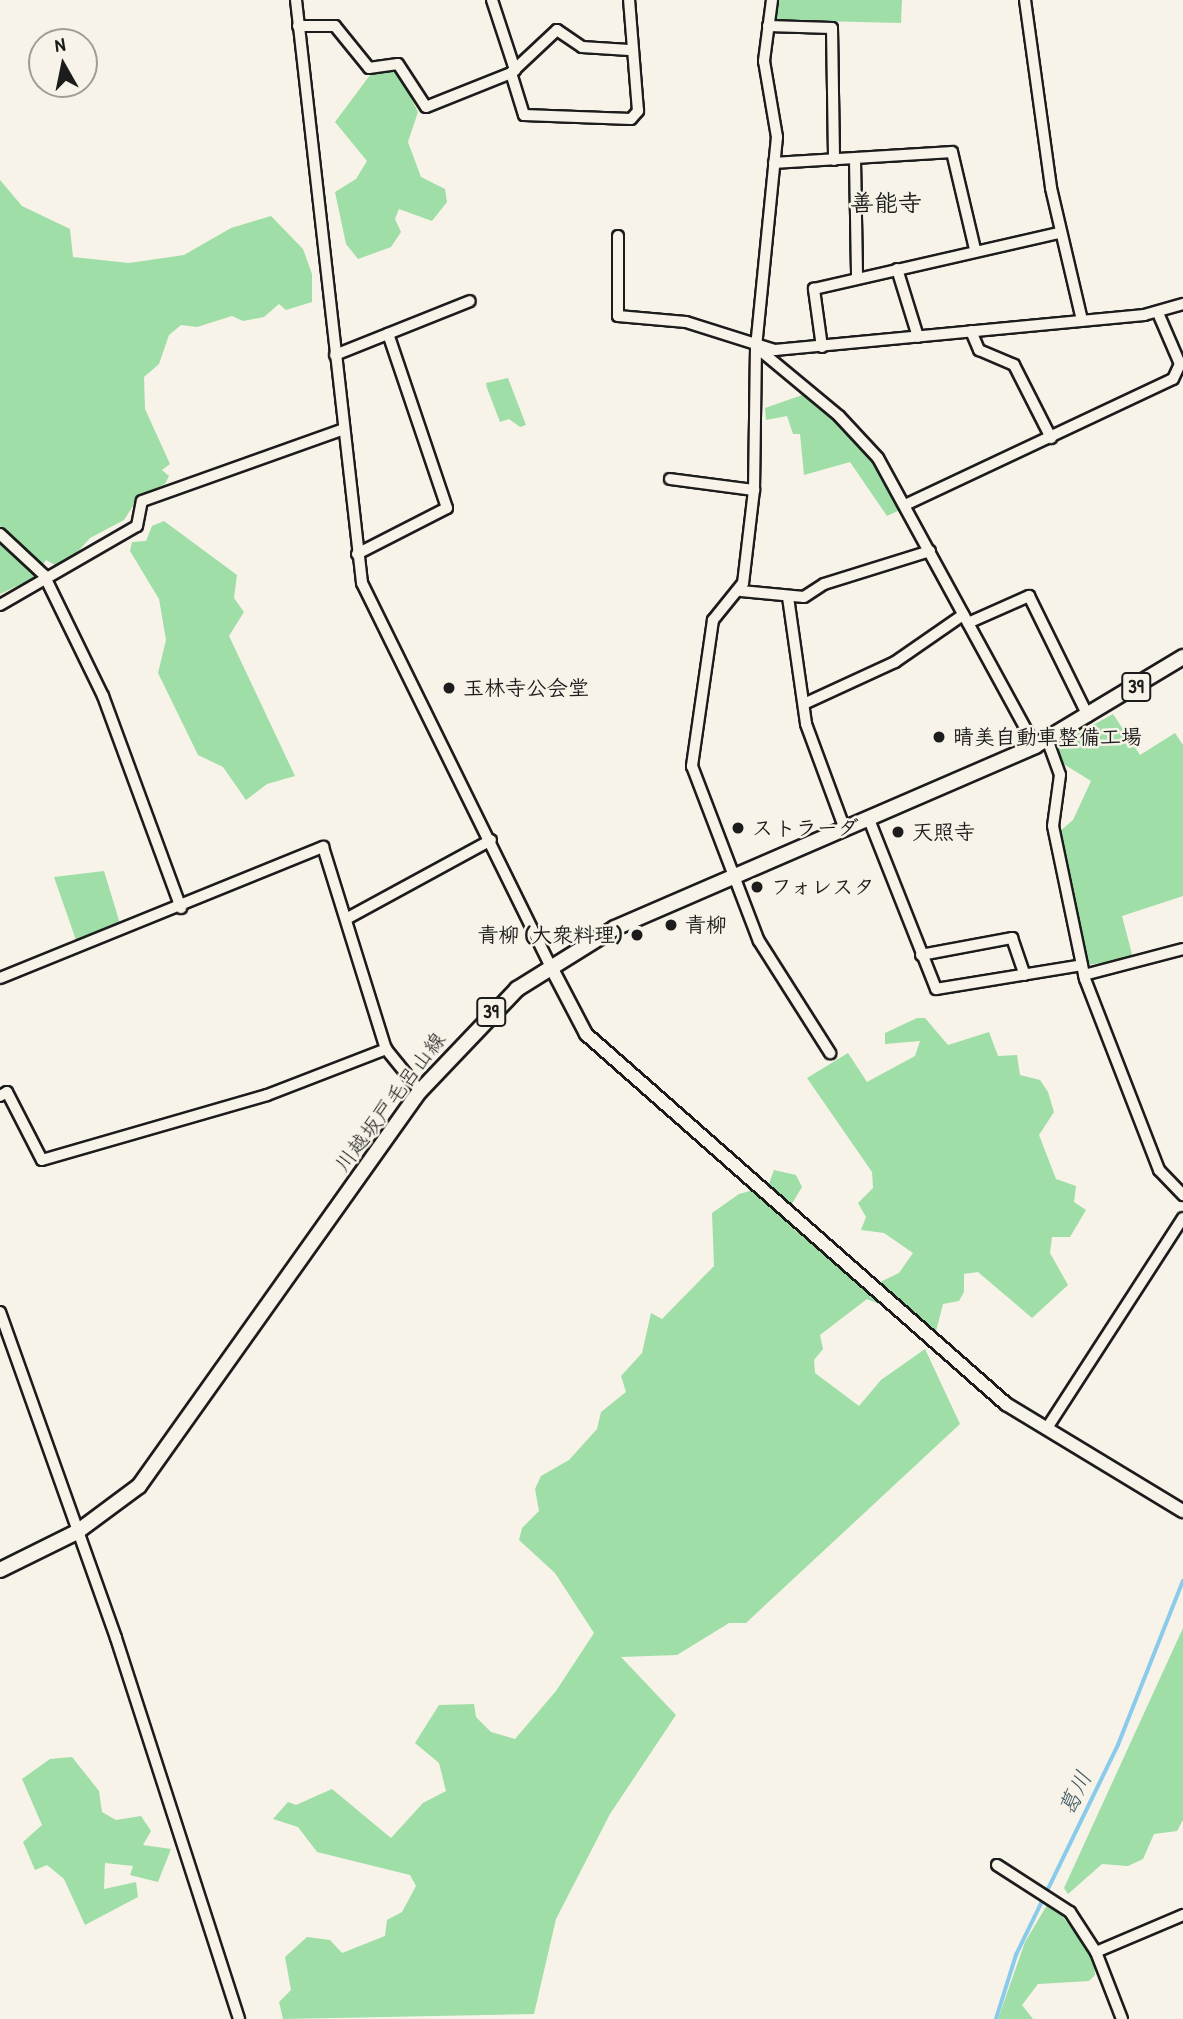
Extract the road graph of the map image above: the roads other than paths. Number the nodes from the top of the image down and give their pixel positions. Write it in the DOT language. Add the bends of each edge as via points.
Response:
graph roads {
  1 [pos="296,0"];
  2 [pos="492,0"];
  3 [pos="629,0"];
  4 [pos="772,0"];
  5 [pos="1025,0"];
  6 [pos="298,26"];
  7 [pos="768,26"];
  8 [pos="629,50"];
  9 [pos="513,71"];
  10 [pos="855,159"];
  11 [pos="834,160"];
  12 [pos="775,163"];
  13 [pos="1059,233"];
  14 [pos="618,236"];
  15 [pos="975,249"];
  16 [pos="897,269"];
  17 [pos="857,276"];
  18 [pos="470,301"];
  19 [pos="1183,304"];
  20 [pos="1158,313"];
  21 [pos="1082,320"];
  22 [pos="971,331"];
  23 [pos="388,334"];
  24 [pos="918,337"];
  25 [pos="756,347"];
  26 [pos="822,347"];
  27 [pos="335,355"];
  28 [pos="344,429"];
  29 [pos="1051,438"];
  30 [pos="670,479"];
  31 [pos="754,491"];
  32 [pos="905,505"];
  33 [pos="0,534"];
  34 [pos="930,551"];
  35 [pos="357,554"];
  36 [pos="44,580"];
  37 [pos="741,590"];
  38 [pos="788,597"];
  39 [pos="0,605"];
  40 [pos="966,619"];
  41 [pos="1183,657"];
  42 [pos="806,703"];
  43 [pos="1088,716"];
  44 [pos="1041,743"];
  45 [pos="868,817"];
  46 [pos="844,827"];
  47 [pos="491,840"];
  48 [pos="730,876"];
  49 [pos="181,908"];
  50 [pos="346,919"];
  51 [pos="1183,949"];
  52 [pos="921,955"];
  53 [pos="550,965"];
  54 [pos="1083,970"];
  55 [pos="1025,975"];
  56 [pos="0,978"];
  57 [pos="386,1049"];
  58 [pos="830,1053"];
  59 [pos="420,1090"];
  60 [pos="0,1096"];
  61 [pos="1183,1195"];
  62 [pos="1183,1219"];
  63 [pos="0,1312"];
  64 [pos="1047,1428"];
  65 [pos="1183,1511"];
  66 [pos="78,1532"];
  67 [pos="0,1570"];
  68 [pos="997,1865"];
  69 [pos="1183,1915"];
  70 [pos="1096,1952"];
  71 [pos="239,2019"];
  72 [pos="1122,2019"];
  1 -- 6 [label="street"];
  2 -- 9 [label="street"];
  3 -- 8 [label="street"];
  4 -- 7 [label="street"];
  5 -- 13 [label="street"];
  6 -- 9 [label="street" via="335,26 369,68 398,64 426,107"];
  6 -- 27 [label="street"];
  7 -- 11 [label="street" via="832,29"];
  7 -- 12 [label="street" via="764,61"];
  8 -- 9 [label="street" via="582,47 561,29"];
  8 -- 9 [label="street" via="638,111 631,119 524,115"];
  10 -- 11 [label="street"];
  10 -- 15 [label="street" via="952,152"];
  10 -- 17 [label="street"];
  11 -- 12 [label="street"];
  12 -- 25 [label="street"];
  13 -- 15 [label="street"];
  13 -- 21 [label="street"];
  14 -- 25 [label="street" via="618,316 686,322"];
  15 -- 16 [label="street"];
  16 -- 17 [label="street"];
  16 -- 24 [label="street"];
  17 -- 26 [label="street" via="814,289"];
  18 -- 23 [label="street"];
  19 -- 20 [label="street"];
  20 -- 21 [label="street"];
  20 -- 29 [label="street" via="1180,364 1174,379"];
  21 -- 22 [label="street"];
  22 -- 24 [label="street"];
  22 -- 29 [label="street" via="979,350 1014,365"];
  23 -- 27 [label="street"];
  23 -- 35 [label="street" via="447,508"];
  24 -- 26 [label="street"];
  25 -- 26 [label="street"];
  25 -- 31 [label="street"];
  25 -- 32 [label="street" via="866,442"];
  27 -- 28 [label="street"];
  28 -- 35 [label="street"];
  28 -- 36 [label="street" via="142,501 137,526"];
  29 -- 32 [label="street"];
  30 -- 31 [label="street"];
  31 -- 37 [label="street"];
  32 -- 34 [label="street"];
  33 -- 36 [label="street"];
  34 -- 38 [label="street" via="824,584 818,593"];
  34 -- 40 [label="street"];
  35 -- 47 [label="street" via="367,600"];
  36 -- 39 [label="street"];
  36 -- 49 [label="street" via="103,696"];
  37 -- 38 [label="street"];
  37 -- 48 [label="street" via="713,620 692,766"];
  38 -- 42 [label="street"];
  40 -- 42 [label="street" via="895,662"];
  40 -- 43 [label="street" via="1030,596"];
  40 -- 44 [label="street"];
  41 -- 43 [label="main road, 川越坂戸毛呂山線 / 39"];
  42 -- 46 [label="street" via="820,771"];
  43 -- 44 [label="main road, 川越坂戸毛呂山線 / 39"];
  44 -- 45 [label="main road, 川越坂戸毛呂山線 / 39"];
  44 -- 54 [label="street" via="1060,775 1053,826"];
  45 -- 46 [label="main road, 川越坂戸毛呂山線 / 39"];
  45 -- 52 [label="street"];
  46 -- 48 [label="main road, 川越坂戸毛呂山線 / 39"];
  47 -- 50 [label="street"];
  47 -- 53 [label="street"];
  48 -- 53 [label="main road, 川越坂戸毛呂山線 / 39"];
  48 -- 58 [label="street" via="766,953"];
  49 -- 50 [label="street" via="323,847"];
  49 -- 56 [label="street"];
  50 -- 57 [label="street"];
  51 -- 54 [label="street"];
  52 -- 55 [label="street" via="940,992"];
  52 -- 55 [label="street" via="1012,938"];
  53 -- 59 [label="main road, 川越坂戸毛呂山線 / 39" via="479,1023"];
  53 -- 64 [label="street" via="586,1034 1006,1404"];
  54 -- 55 [label="street"];
  54 -- 61 [label="street" via="1159,1170"];
  57 -- 59 [label="street"];
  57 -- 60 [label="street" via="267,1095 42,1160 8,1092"];
  59 -- 66 [label="main road, 川越坂戸毛呂山線 / 39" via="147,1477"];
  62 -- 64 [label="street"];
  63 -- 66 [label="street"];
  64 -- 65 [label="street"];
  66 -- 67 [label="main road, 川越坂戸毛呂山線 / 39"];
  66 -- 71 [label="street"];
  68 -- 70 [label="street" via="1047,1894"];
  69 -- 70 [label="street"];
  70 -- 72 [label="street"];
}
